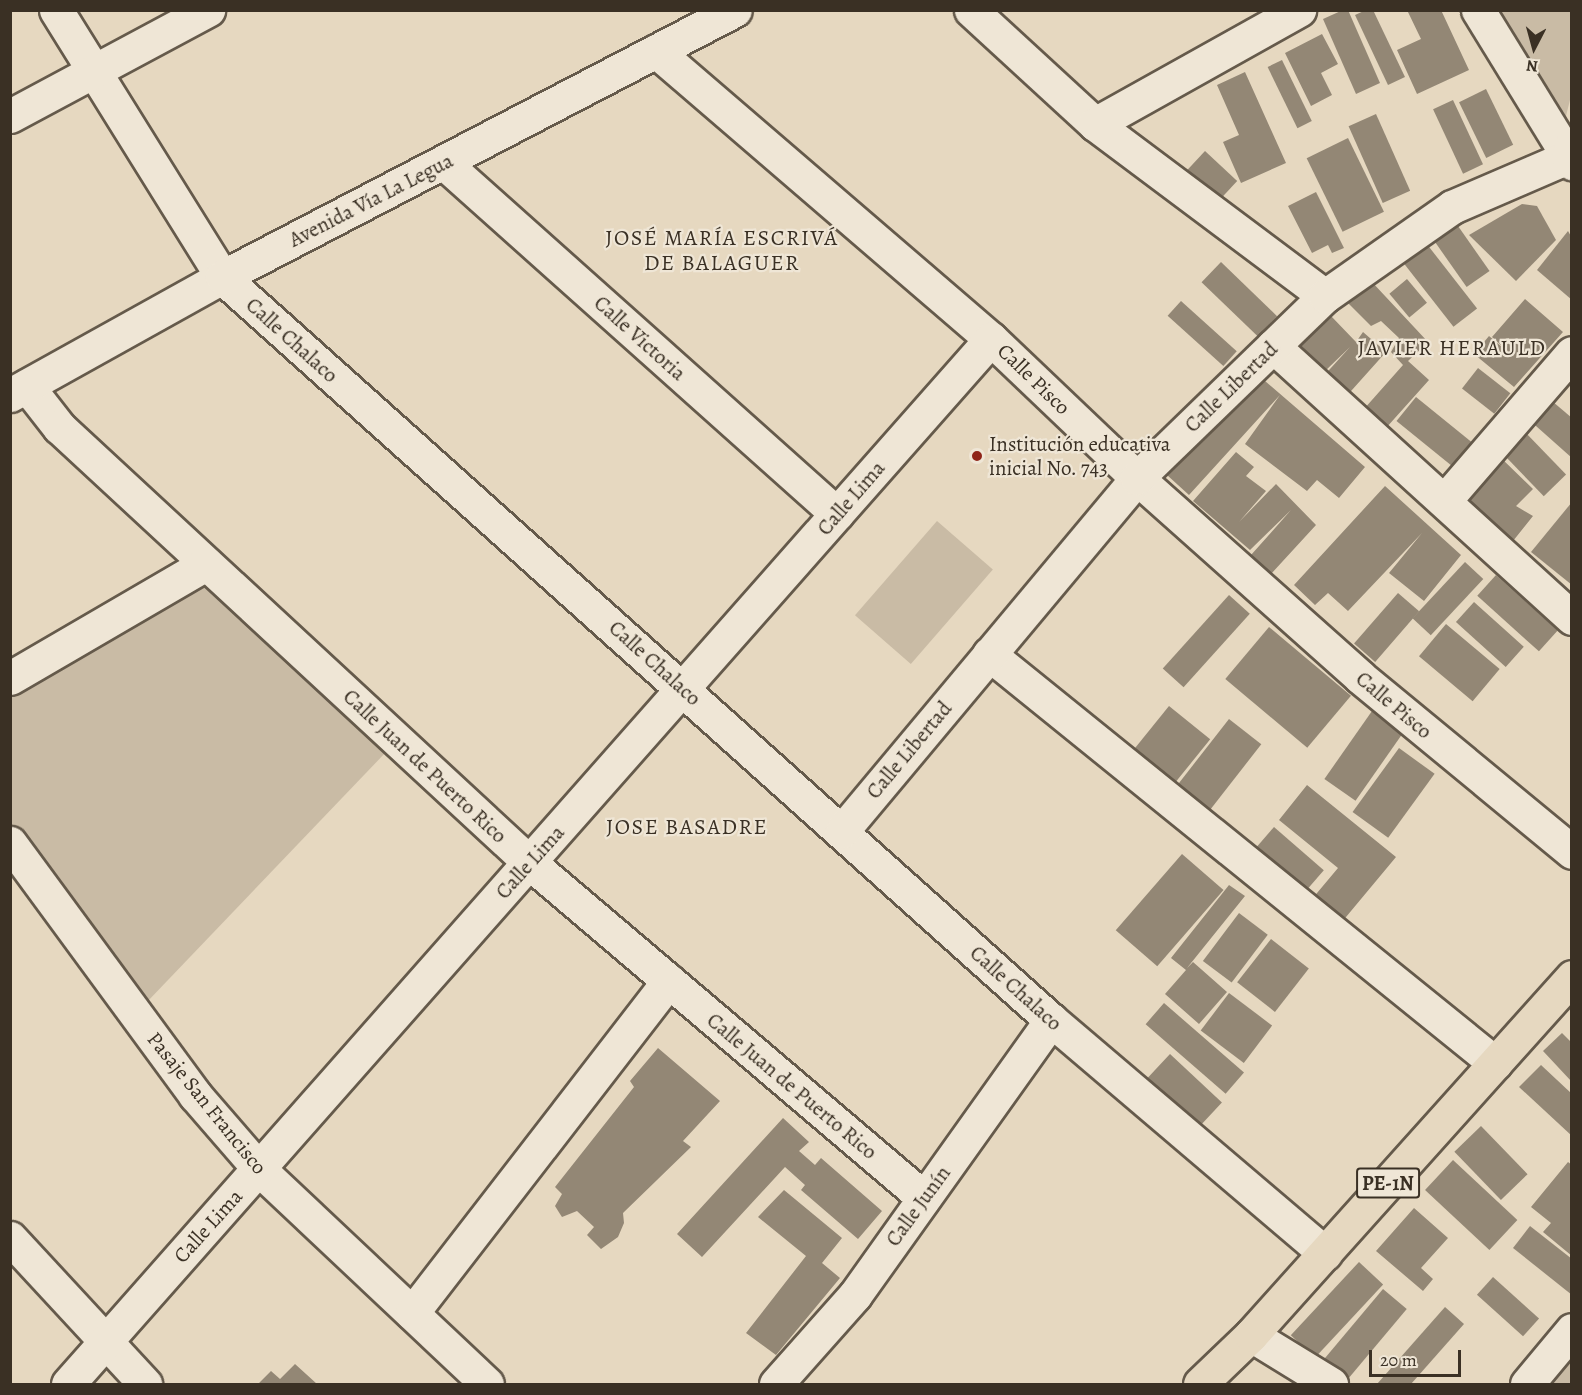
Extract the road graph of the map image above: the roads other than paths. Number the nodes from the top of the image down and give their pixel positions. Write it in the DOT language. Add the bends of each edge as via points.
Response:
graph roads {
  1 [pos="56,10"];
  2 [pos="208,10"];
  3 [pos="735,10"];
  4 [pos="971,10"];
  5 [pos="1299,10"];
  6 [pos="1478,10"];
  7 [pos="656,51"];
  8 [pos="94,71"];
  9 [pos="10,116"];
  10 [pos="1095,124"];
  11 [pos="1570,155"];
  12 [pos="443,162"];
  13 [pos="222,277"];
  14 [pos="1325,296"];
  15 [pos="991,339"];
  16 [pos="1273,346"];
  17 [pos="1572,353"];
  18 [pos="19,390"];
  19 [pos="1137,478"];
  20 [pos="1445,500"];
  21 [pos="837,514"];
  22 [pos="206,564"];
  23 [pos="1572,618"];
  24 [pos="989,654"];
  25 [pos="10,678"];
  26 [pos="684,689"];
  27 [pos="842,831"];
  28 [pos="10,843"];
  29 [pos="1572,852"];
  30 [pos="530,863"];
  31 [pos="1572,978"];
  32 [pos="669,981"];
  33 [pos="1051,1020"];
  34 [pos="1495,1063"];
  35 [pos="258,1169"];
  36 [pos="924,1198"];
  37 [pos="10,1238"];
  38 [pos="1325,1253"];
  39 [pos="412,1313"];
  40 [pos="1572,1330"];
  41 [pos="1251,1335"];
  42 [pos="106,1342"];
  43 [pos="68,1384"];
  44 [pos="145,1384"];
  45 [pos="487,1384"];
  46 [pos="776,1384"];
  47 [pos="1200,1384"];
  48 [pos="1331,1384"];
  49 [pos="1527,1384"];
  1 -- 8 [label="street, Calle Chalaco"];
  2 -- 8 [label="street"];
  3 -- 7 [label="street, Avenida Vía La Legua"];
  4 -- 10 [label="street"];
  5 -- 10 [label="street"];
  6 -- 11 [label="street"];
  7 -- 12 [label="street, Avenida Vía La Legua"];
  7 -- 15 [label="street, Calle Pisco"];
  8 -- 9 [label="street"];
  8 -- 13 [label="street, Calle Chalaco"];
  10 -- 14 [label="street"];
  11 -- 14 [label="street, Calle Libertad" via="1452,207"];
  12 -- 13 [label="street, Avenida Vía La Legua"];
  12 -- 21 [label="street, Calle Victoria"];
  13 -- 18 [label="street, Avenida Vía La Legua"];
  13 -- 26 [label="street, Calle Chalaco"];
  14 -- 16 [label="street, Calle Libertad"];
  15 -- 19 [label="street, Calle Pisco"];
  15 -- 21 [label="street, Calle Lima"];
  16 -- 19 [label="street, Calle Libertad"];
  16 -- 20 [label="street"];
  17 -- 20 [label="street"];
  18 -- 22 [label="street, Calle Juan de Puerto Rico"];
  19 -- 24 [label="street, Calle Libertad"];
  19 -- 29 [label="street, Calle Pisco" via="1360,677"];
  20 -- 23 [label="street"];
  21 -- 26 [label="street, Calle Lima"];
  22 -- 25 [label="street"];
  22 -- 30 [label="street, Calle Juan de Puerto Rico"];
  24 -- 27 [label="street, Calle Libertad"];
  24 -- 34 [label="street"];
  26 -- 27 [label="street, Calle Chalaco"];
  26 -- 30 [label="street, Calle Lima"];
  27 -- 33 [label="street, Calle Chalaco"];
  28 -- 35 [label="street, Pasaje San Francisco" via="195,1095"];
  30 -- 32 [label="street, Calle Juan de Puerto Rico"];
  30 -- 35 [label="street, Calle Lima"];
  31 -- 34 [label="main road, PE-1N"];
  32 -- 36 [label="street, Calle Juan de Puerto Rico"];
  32 -- 39 [label="street"];
  33 -- 36 [label="street, Calle Junín"];
  33 -- 38 [label="street, Calle Chalaco"];
  34 -- 38 [label="main road, PE-1N"];
  35 -- 39 [label="street, Pasaje San Francisco"];
  35 -- 42 [label="street, Calle Lima"];
  36 -- 46 [label="street, Calle Junín" via="855,1295"];
  37 -- 42 [label="street"];
  38 -- 41 [label="main road, PE-1N"];
  39 -- 45 [label="street, Pasaje San Francisco"];
  40 -- 49 [label="street"];
  41 -- 47 [label="main road, PE-1N"];
  41 -- 48 [label="street"];
  42 -- 43 [label="street, Calle Lima"];
  42 -- 44 [label="street"];
}
